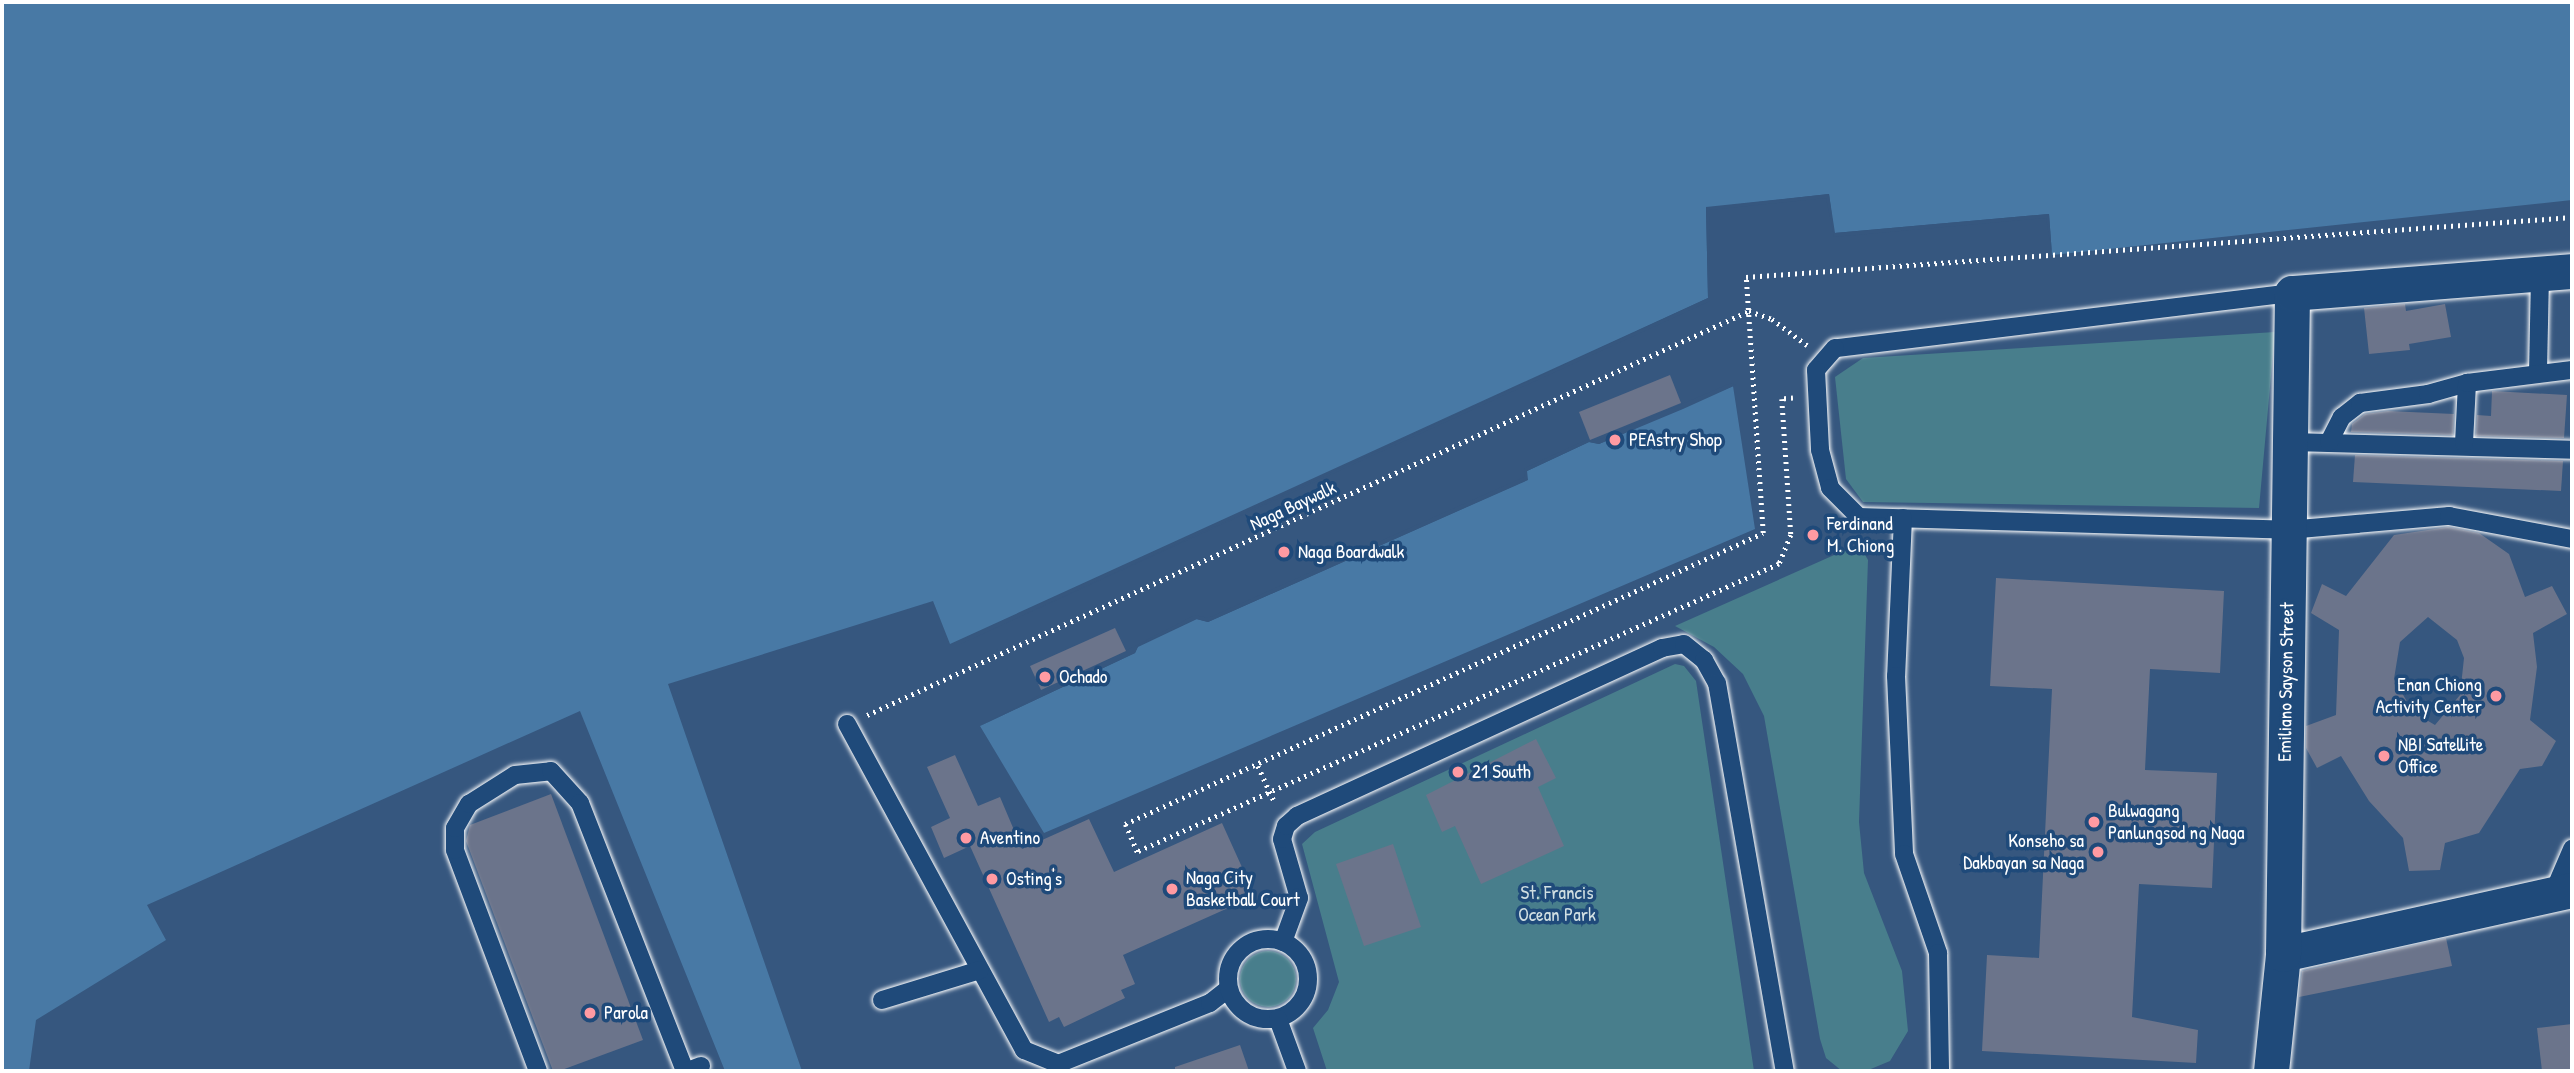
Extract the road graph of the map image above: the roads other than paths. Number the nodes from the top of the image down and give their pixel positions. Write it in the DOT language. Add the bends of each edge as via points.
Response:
graph roads {
  1 [pos="2556,273"];
  2 [pos="2292,293"];
  3 [pos="2572,370"];
  4 [pos="2538,372"];
  5 [pos="2467,383"];
  6 [pos="2292,442"];
  7 [pos="2329,442"];
  8 [pos="2465,443"];
  9 [pos="2572,450"];
  10 [pos="1903,518"];
  11 [pos="2288,530"];
  12 [pos="2572,539"];
  13 [pos="847,724"];
  14 [pos="2572,849"];
  15 [pos="2563,890"];
  16 [pos="1283,942"];
  17 [pos="2283,954"];
  18 [pos="980,970"];
  19 [pos="1228,989"];
  20 [pos="882,1000"];
  21 [pos="1278,1019"];
  22 [pos="691,1069"];
  23 [pos="537,1071"];
  24 [pos="1297,1071"];
  25 [pos="1786,1071"];
  26 [pos="1940,1071"];
  27 [pos="2271,1071"];
  1 -- 2 [label="street"];
  1 -- 4 [label="lane"];
  2 -- 6 [label="street, Emiliano Sayson Street"];
  2 -- 10 [label="lane" via="1835,348 1816,370 1815,397 1820,450 1830,488 1859,517"];
  3 -- 4 [label="lane"];
  4 -- 5 [label="lane"];
  5 -- 7 [label="lane" via="2360,402 2342,416"];
  5 -- 8 [label="lane"];
  6 -- 7 [label="lane"];
  6 -- 11 [label="street, Emiliano Sayson Street"];
  7 -- 8 [label="lane"];
  8 -- 9 [label="lane"];
  10 -- 11 [label="lane"];
  10 -- 26 [label="lane" via="1896,676 1904,854 1938,953"];
  11 -- 12 [label="lane" via="2449,516"];
  11 -- 17 [label="street, Emiliano Sayson Street"];
  13 -- 18 [label="lane"];
  14 -- 15 [label="lane"];
  15 -- 17 [label="street"];
  16 -- 19 [label="lane" via="1271,938 1247,945 1230,964"];
  16 -- 21 [label="lane" via="1303,957 1309,982 1300,1006"];
  16 -- 25 [label="lane" via="1299,898 1283,852 1286,826 1311,809 1662,648 1684,644 1704,660 1717,683"];
  17 -- 27 [label="street, Emiliano Sayson Street"];
  18 -- 19 [label="lane" via="1024,1050 1058,1064 1210,1003"];
  18 -- 20 [label="lane"];
  19 -- 21 [label="lane" via="1233,1001 1253,1017"];
  21 -- 24 [label="lane"];
  22 -- 23 [label="lane" via="580,803 551,771 515,775 469,804 455,828 459,862"];
}
